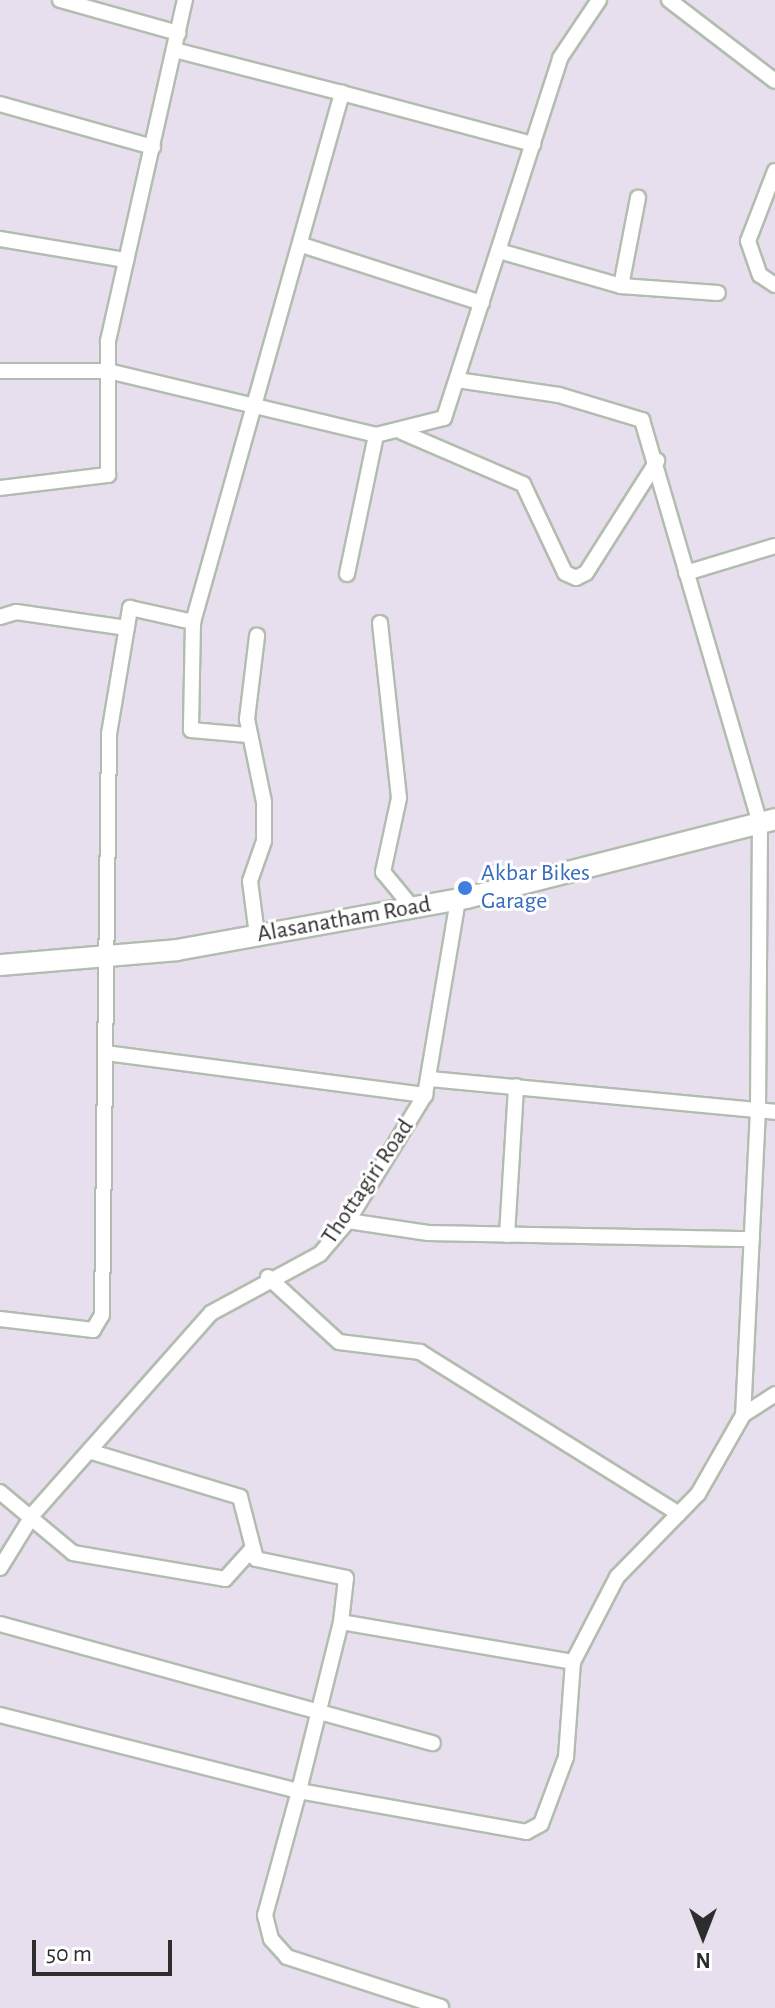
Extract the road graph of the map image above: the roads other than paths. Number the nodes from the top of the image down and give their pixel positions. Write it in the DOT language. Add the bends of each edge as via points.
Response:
graph roads {
  1 [pos="60,0"];
  2 [pos="185,0"];
  3 [pos="599,0"];
  4 [pos="669,0"];
  5 [pos="178,33"];
  6 [pos="174,50"];
  7 [pos="775,81"];
  8 [pos="342,93"];
  9 [pos="0,104"];
  10 [pos="533,144"];
  11 [pos="153,147"];
  12 [pos="775,171"];
  13 [pos="638,198"];
  14 [pos="0,239"];
  15 [pos="302,245"];
  16 [pos="499,251"];
  17 [pos="126,260"];
  18 [pos="775,285"];
  19 [pos="621,286"];
  20 [pos="718,293"];
  21 [pos="482,303"];
  22 [pos="0,371"];
  23 [pos="108,371"];
  24 [pos="457,380"];
  25 [pos="260,406"];
  26 [pos="400,431"];
  27 [pos="376,435"];
  28 [pos="657,461"];
  29 [pos="0,488"];
  30 [pos="775,546"];
  31 [pos="686,573"];
  32 [pos="347,574"];
  33 [pos="0,617"];
  34 [pos="193,622"];
  35 [pos="380,623"];
  36 [pos="127,628"];
  37 [pos="257,636"];
  38 [pos="248,735"];
  39 [pos="768,821"];
  40 [pos="458,899"];
  41 [pos="412,907"];
  42 [pos="257,935"];
  43 [pos="102,958"];
  44 [pos="0,965"];
  45 [pos="106,1053"];
  46 [pos="429,1079"];
  47 [pos="516,1086"];
  48 [pos="425,1095"];
  49 [pos="758,1110"];
  50 [pos="775,1112"];
  51 [pos="348,1221"];
  52 [pos="507,1235"];
  53 [pos="752,1239"];
  54 [pos="268,1277"];
  55 [pos="0,1319"];
  56 [pos="775,1394"];
  57 [pos="743,1415"];
  58 [pos="92,1452"];
  59 [pos="0,1492"];
  60 [pos="34,1513"];
  61 [pos="679,1514"];
  62 [pos="250,1551"];
  63 [pos="0,1568"];
  64 [pos="341,1622"];
  65 [pos="0,1624"];
  66 [pos="573,1662"];
  67 [pos="319,1710"];
  68 [pos="0,1715"];
  69 [pos="433,1743"];
  70 [pos="299,1791"];
  71 [pos="441,2007"];
  1 -- 5 [label="street"];
  2 -- 5 [label="street"];
  3 -- 10 [label="street" via="560,58"];
  4 -- 7 [label="street"];
  5 -- 6 [label="street"];
  6 -- 8 [label="street"];
  6 -- 11 [label="street"];
  8 -- 10 [label="street"];
  8 -- 15 [label="street"];
  9 -- 11 [label="street"];
  10 -- 16 [label="street"];
  11 -- 17 [label="street"];
  12 -- 18 [label="street" via="748,241 760,275"];
  13 -- 19 [label="street"];
  14 -- 17 [label="street"];
  15 -- 21 [label="street"];
  15 -- 25 [label="street"];
  16 -- 19 [label="street"];
  16 -- 21 [label="street"];
  17 -- 23 [label="street"];
  19 -- 20 [label="street"];
  21 -- 24 [label="street"];
  22 -- 23 [label="street"];
  23 -- 25 [label="street"];
  23 -- 29 [label="street" via="108,475"];
  24 -- 26 [label="street" via="444,418"];
  24 -- 28 [label="street" via="635,412"];
  25 -- 27 [label="street"];
  25 -- 34 [label="street"];
  26 -- 27 [label="street"];
  26 -- 28 [label="street" via="523,484 565,573 576,578 586,573"];
  27 -- 32 [label="street"];
  28 -- 31 [label="street"];
  30 -- 31 [label="street"];
  31 -- 39 [label="street"];
  33 -- 36 [label="street" via="16,612"];
  34 -- 36 [label="street" via="130,608"];
  34 -- 38 [label="street" via="191,730"];
  35 -- 41 [label="street" via="399,798 383,872"];
  36 -- 43 [label="street" via="109,734"];
  37 -- 38 [label="street"];
  38 -- 42 [label="street" via="264,802 264,841 250,881"];
  39 -- 40 [label="main road, Alasanatham Road"];
  39 -- 49 [label="street"];
  40 -- 41 [label="main road, Alasanatham Road"];
  40 -- 46 [label="street, Thottagiri Road"];
  41 -- 42 [label="main road, Alasanatham Road"];
  42 -- 43 [label="main road, Alasanatham Road"];
  43 -- 44 [label="main road, Alasanatham Road"];
  43 -- 45 [label="street"];
  45 -- 48 [label="street"];
  45 -- 55 [label="street" via="102,1315 93,1330"];
  46 -- 47 [label="street"];
  46 -- 48 [label="street, Thottagiri Road"];
  47 -- 49 [label="street"];
  47 -- 52 [label="street"];
  48 -- 51 [label="street, Thottagiri Road"];
  49 -- 50 [label="street"];
  49 -- 53 [label="street"];
  51 -- 52 [label="street"];
  51 -- 54 [label="street, Thottagiri Road" via="320,1254"];
  52 -- 53 [label="street"];
  53 -- 57 [label="street"];
  54 -- 58 [label="street, Thottagiri Road" via="211,1313"];
  54 -- 61 [label="street" via="339,1342 420,1352"];
  56 -- 57 [label="street"];
  57 -- 61 [label="street"];
  58 -- 60 [label="street, Thottagiri Road"];
  58 -- 62 [label="street" via="240,1497"];
  59 -- 60 [label="street"];
  60 -- 62 [label="street" via="73,1553 153,1571 225,1579"];
  60 -- 63 [label="street, Thottagiri Road"];
  61 -- 66 [label="street" via="617,1577"];
  62 -- 64 [label="street" via="262,1562 344,1575"];
  64 -- 66 [label="street"];
  64 -- 67 [label="street"];
  65 -- 67 [label="street"];
  66 -- 70 [label="street" via="566,1757 534,1828"];
  67 -- 69 [label="street"];
  67 -- 70 [label="street"];
  68 -- 70 [label="street"];
  70 -- 71 [label="street" via="265,1915 271,1939 287,1957"];
}
